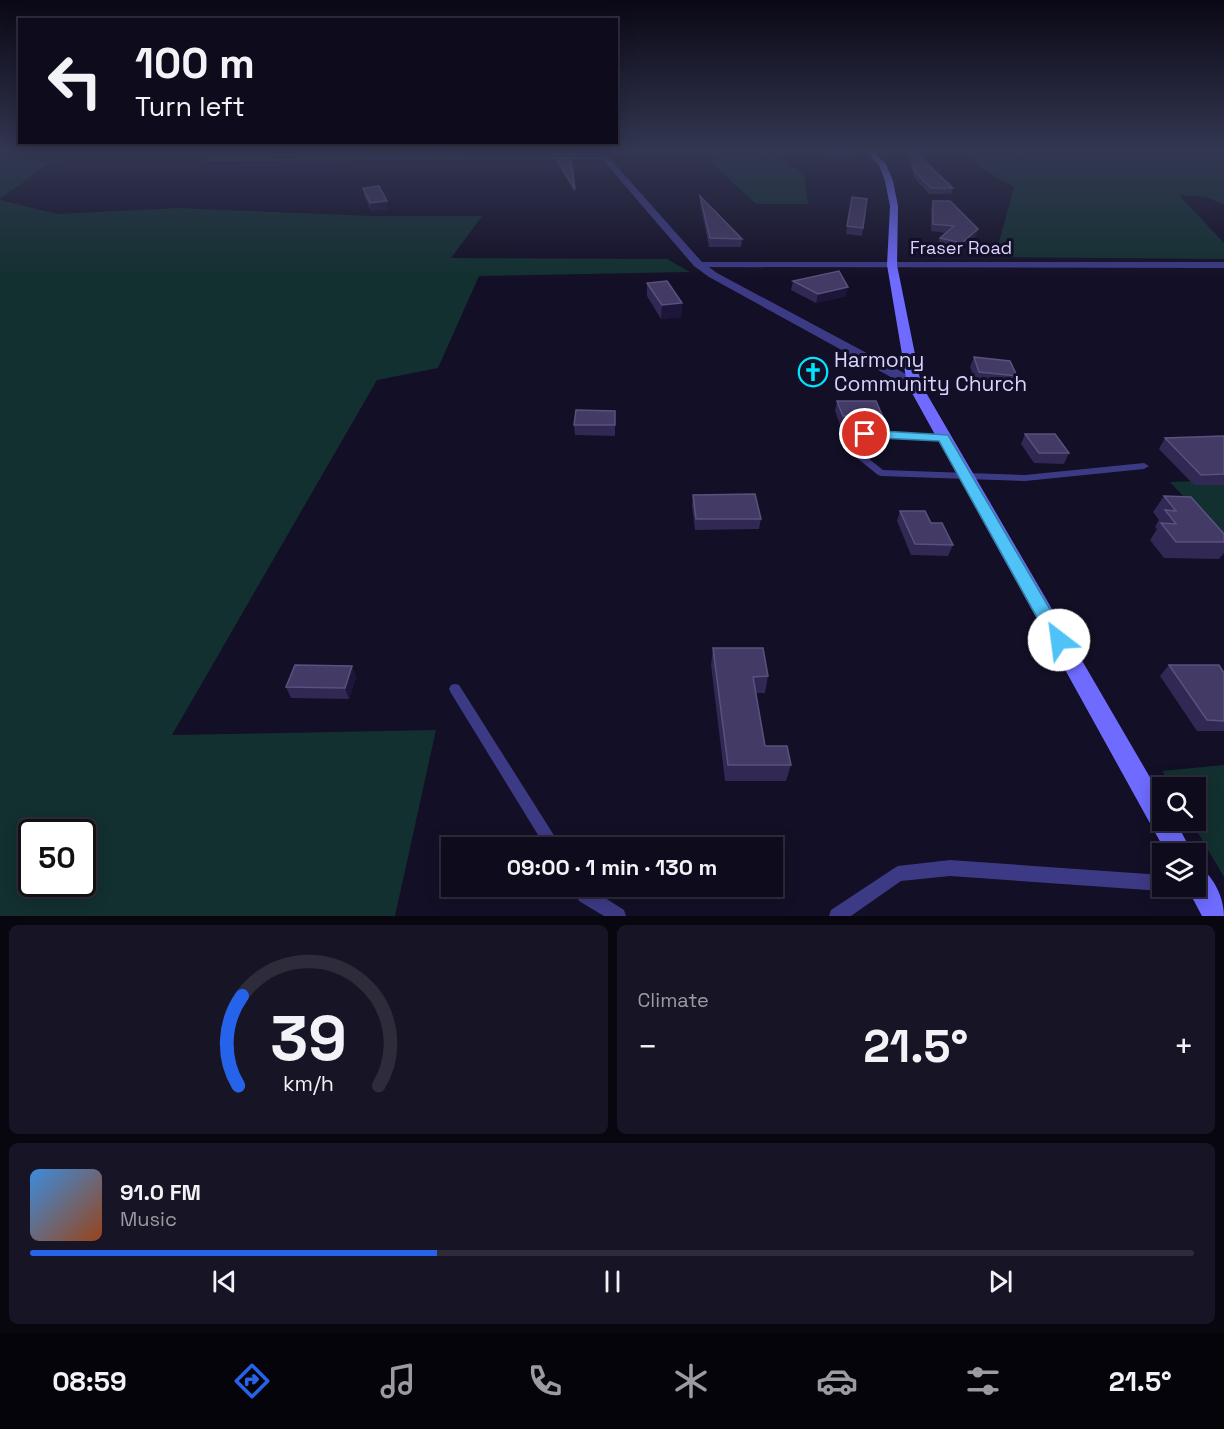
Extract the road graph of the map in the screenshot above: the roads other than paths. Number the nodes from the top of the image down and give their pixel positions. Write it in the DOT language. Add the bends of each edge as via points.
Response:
graph roads {
  1 [pos="637,195"];
  2 [pos="892,195"];
  3 [pos="698,264"];
  4 [pos="892,264"];
  5 [pos="1224,266"];
  6 [pos="914,384"];
  7 [pos="944,437"];
  8 [pos="1144,466"];
  9 [pos="965,476"];
  10 [pos="455,689"];
  11 [pos="548,837"];
  12 [pos="1175,843"];
  13 [pos="1152,882"];
  14 [pos="588,897"];
  15 [pos="1205,897"];
  16 [pos="618,916"];
  17 [pos="837,916"];
  18 [pos="1217,916"];
  1 -- 3 [label="street"];
  2 -- 4 [label="main road"];
  3 -- 4 [label="street, Fraser Road"];
  3 -- 6 [label="street"];
  4 -- 5 [label="street, Fraser Road"];
  4 -- 6 [label="main road"];
  6 -- 7 [label="main road"];
  7 -- 9 [label="main road"];
  7 -- 9 [label="lane" via="846,434 850,448 881,473"];
  8 -- 9 [label="lane" via="1025,477"];
  9 -- 12 [label="main road"];
  10 -- 11 [label="lane"];
  13 -- 17 [label="lane" via="950,868 897,874"];
  14 -- 16 [label="lane"];
  15 -- 18 [label="main road"];
}
